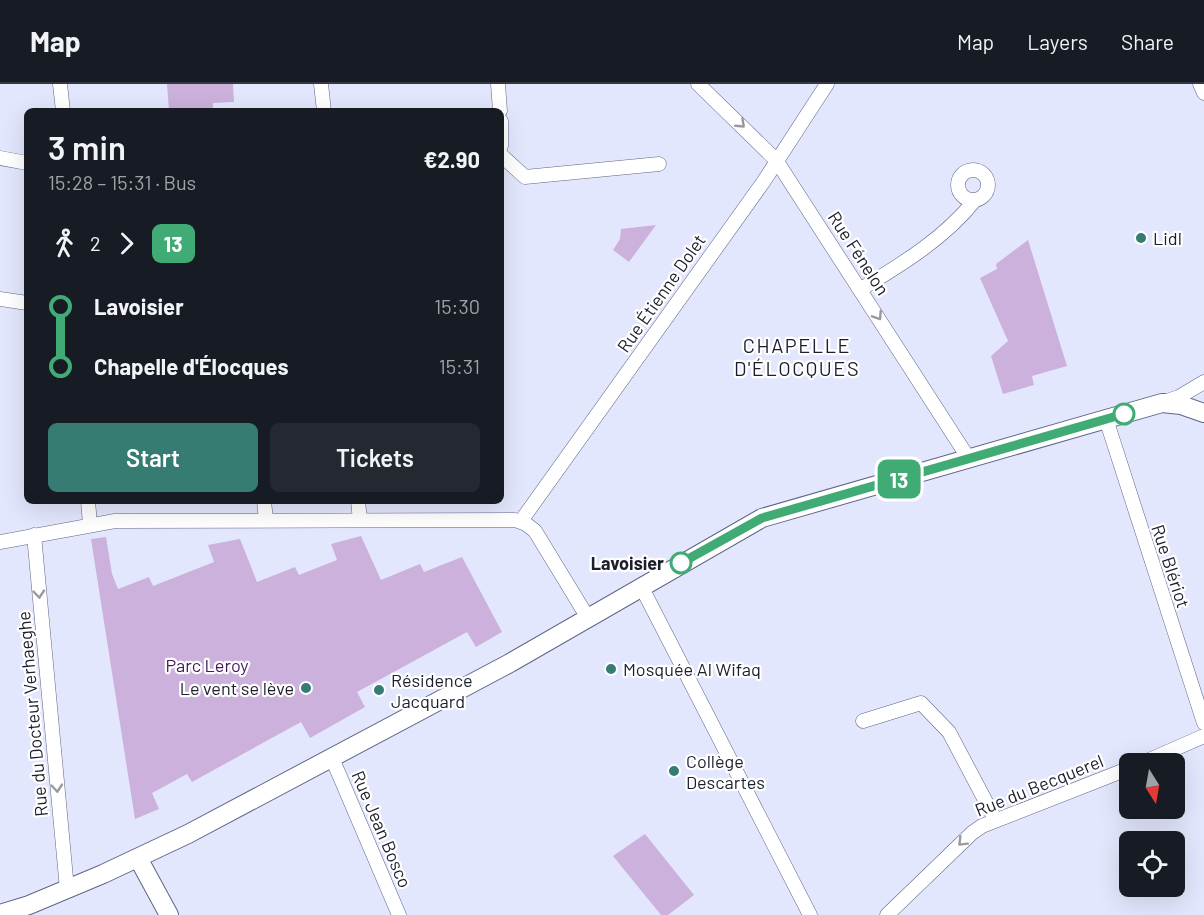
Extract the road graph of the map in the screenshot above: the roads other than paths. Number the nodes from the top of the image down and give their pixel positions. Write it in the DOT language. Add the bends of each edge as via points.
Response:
graph roads {
  1 [pos="60,84"];
  2 [pos="321,84"];
  3 [pos="498,84"];
  4 [pos="698,84"];
  5 [pos="827,84"];
  6 [pos="1200,84"];
  7 [pos="1204,93"];
  8 [pos="63,108"];
  9 [pos="324,108"];
  10 [pos="500,108"];
  11 [pos="0,158"];
  12 [pos="504,158"];
  13 [pos="777,160"];
  14 [pos="24,162"];
  15 [pos="659,164"];
  16 [pos="975,200"];
  17 [pos="861,289"];
  18 [pos="0,299"];
  19 [pos="24,303"];
  20 [pos="1204,382"];
  21 [pos="1162,403"];
  22 [pos="1204,413"];
  23 [pos="1106,419"];
  24 [pos="969,459"];
  25 [pos="88,504"];
  26 [pos="264,504"];
  27 [pos="358,504"];
  28 [pos="266,520"];
  29 [pos="360,520"];
  30 [pos="521,521"];
  31 [pos="90,524"];
  32 [pos="34,535"];
  33 [pos="0,542"];
  34 [pos="641,586"];
  35 [pos="588,618"];
  36 [pos="863,721"];
  37 [pos="1204,723"];
  38 [pos="1204,736"];
  39 [pos="1165,753"];
  40 [pos="332,758"];
  41 [pos="1119,772"];
  42 [pos="995,819"];
  43 [pos="138,858"];
  44 [pos="67,889"];
  45 [pos="0,914"];
  46 [pos="169,915"];
  47 [pos="399,915"];
  48 [pos="810,915"];
  49 [pos="887,915"];
  1 -- 8 [label="street"];
  2 -- 9 [label="street"];
  3 -- 10 [label="street"];
  4 -- 13 [label="street, Rue Fénelon, one-way"];
  5 -- 13 [label="street, Rue Étienne Dolet"];
  6 -- 7 [label="street"];
  11 -- 14 [label="street"];
  12 -- 15 [label="street" via="525,177"];
  13 -- 17 [label="street, Rue Fénelon"];
  13 -- 30 [label="street, Rue Étienne Dolet"];
  16 -- 17 [label="street" via="912,257"];
  17 -- 24 [label="street, Rue Fénelon, one-way"];
  18 -- 19 [label="street"];
  20 -- 21 [label="street"];
  21 -- 22 [label="street"];
  21 -- 23 [label="street"];
  23 -- 24 [label="street"];
  23 -- 37 [label="street, Rue Blériot"];
  24 -- 34 [label="street" via="768,516"];
  25 -- 31 [label="street"];
  26 -- 28 [label="street"];
  27 -- 29 [label="street"];
  28 -- 29 [label="street"];
  28 -- 31 [label="street"];
  29 -- 30 [label="street"];
  30 -- 35 [label="street" via="539,537"];
  31 -- 32 [label="street"];
  32 -- 33 [label="street"];
  32 -- 44 [label="street, Rue du Docteur Verhaeghe, one-way"];
  34 -- 35 [label="street"];
  34 -- 48 [label="street"];
  35 -- 40 [label="street"];
  36 -- 42 [label="street" via="921,703 949,732"];
  38 -- 39 [label="street"];
  40 -- 43 [label="street"];
  40 -- 47 [label="street, Rue Jean Bosco"];
  41 -- 42 [label="street, Rue du Becquerel"];
  42 -- 49 [label="street, Rue du Becquerel, one-way" via="972,833"];
  43 -- 44 [label="street"];
  43 -- 46 [label="street"];
  44 -- 45 [label="street"];
}
